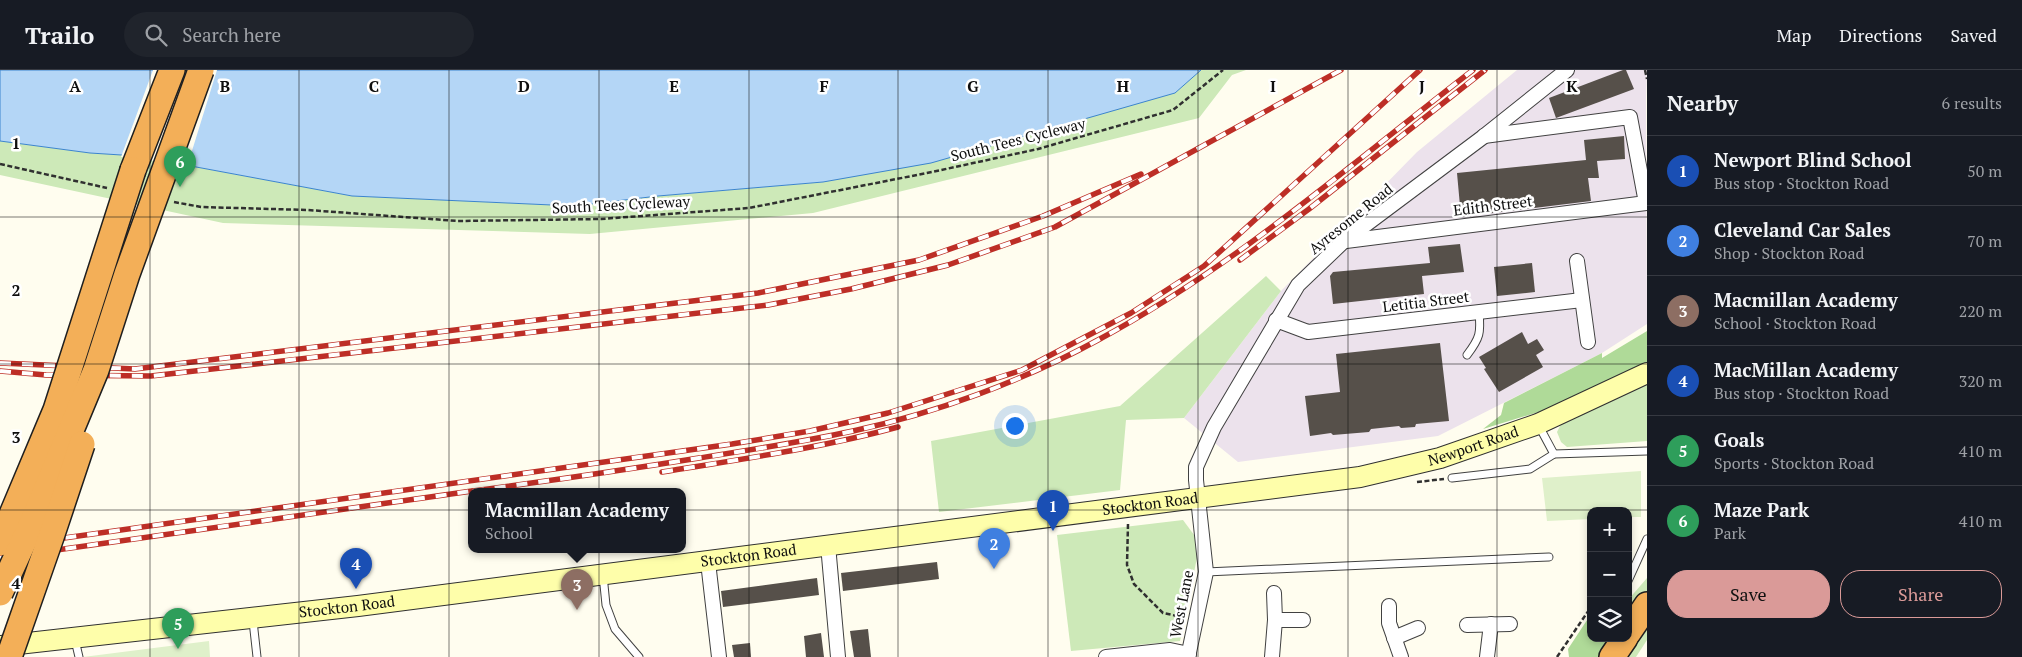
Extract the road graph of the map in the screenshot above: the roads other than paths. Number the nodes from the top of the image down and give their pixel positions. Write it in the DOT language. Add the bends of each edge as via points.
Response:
graph roads {
  1 [pos="172,70"];
  2 [pos="201,70"];
  3 [pos="1567,70"];
  4 [pos="1483,137"];
  5 [pos="1344,241"];
  6 [pos="1578,261"];
  7 [pos="1582,300"];
  8 [pos="1479,312"];
  9 [pos="1276,320"];
  10 [pos="1588,342"];
  11 [pos="1467,356"];
  12 [pos="96,370"];
  13 [pos="1647,373"];
  14 [pos="1538,424"];
  15 [pos="1647,451"];
  16 [pos="1554,454"];
  17 [pos="1452,478"];
  18 [pos="1288,487"];
  19 [pos="1199,497"];
  20 [pos="1647,539"];
  21 [pos="0,543"];
  22 [pos="828,545"];
  23 [pos="1549,557"];
  24 [pos="708,562"];
  25 [pos="1206,572"];
  26 [pos="1632,573"];
  27 [pos="603,574"];
  28 [pos="0,593"];
  29 [pos="1274,593"];
  30 [pos="1389,606"];
  31 [pos="1647,606"];
  32 [pos="253,618"];
  33 [pos="1275,620"];
  34 [pos="1303,620"];
  35 [pos="1491,624"];
  36 [pos="1510,624"];
  37 [pos="1467,626"];
  38 [pos="1632,627"];
  39 [pos="1418,628"];
  40 [pos="1394,638"];
  41 [pos="1622,642"];
  42 [pos="0,646"];
  43 [pos="77,648"];
  44 [pos="1133,655"];
  45 [pos="1188,655"];
  46 [pos="9,657"];
  47 [pos="256,657"];
  48 [pos="639,657"];
  49 [pos="719,657"];
  50 [pos="838,657"];
  51 [pos="1106,657"];
  52 [pos="1272,657"];
  53 [pos="1401,657"];
  54 [pos="1487,657"];
  55 [pos="1612,657"];
  1 -- 21 [label="highway, bridge" via="133,170 56,410"];
  2 -- 12 [label="highway, bridge"];
  3 -- 4 [label="street, Ayresome Road"];
  4 -- 5 [label="street, Ayresome Road"];
  4 -- 5 [label="street, Edith Street" via="1630,117 1646,203"];
  5 -- 9 [label="street, Ayresome Road" via="1298,285"];
  6 -- 7 [label="street"];
  7 -- 8 [label="street, Letitia Street"];
  7 -- 10 [label="street"];
  8 -- 9 [label="street, Letitia Street" via="1308,332"];
  8 -- 11 [label="lane" via="1481,331"];
  9 -- 19 [label="street, Ayresome Road" via="1214,427 1196,467"];
  12 -- 28 [label="highway, bridge"];
  12 -- 46 [label="highway, bridge" via="84,437"];
  13 -- 14 [label="main road, Newport Road"];
  14 -- 16 [label="lane"];
  14 -- 18 [label="main road, Newport Road" via="1440,458 1360,477"];
  15 -- 16 [label="lane"];
  16 -- 17 [label="lane, Newport Road" via="1530,469"];
  18 -- 19 [label="main road, Stockton Road"];
  19 -- 22 [label="main road, Stockton Road"];
  19 -- 25 [label="street, West Lane"];
  20 -- 26 [label="lane"];
  22 -- 24 [label="main road, Stockton Road"];
  22 -- 50 [label="street"];
  23 -- 25 [label="lane"];
  24 -- 27 [label="main road, Stockton Road"];
  24 -- 49 [label="street"];
  25 -- 45 [label="street, West Lane"];
  27 -- 32 [label="main road, Stockton Road"];
  27 -- 48 [label="lane" via="606,606 615,629"];
  29 -- 33 [label="street"];
  30 -- 40 [label="street" via="1389,623"];
  31 -- 38 [label="highway"];
  32 -- 43 [label="main road, Stockton Road"];
  32 -- 47 [label="lane"];
  33 -- 34 [label="street"];
  33 -- 52 [label="street"];
  35 -- 36 [label="street"];
  35 -- 37 [label="street"];
  35 -- 54 [label="street"];
  39 -- 40 [label="street"];
  40 -- 53 [label="street"];
  41 -- 55 [label="highway"];
  42 -- 43 [label="main road, Stockton Road"];
  44 -- 45 [label="street" via="1170,650"];
  44 -- 51 [label="street"];
}
